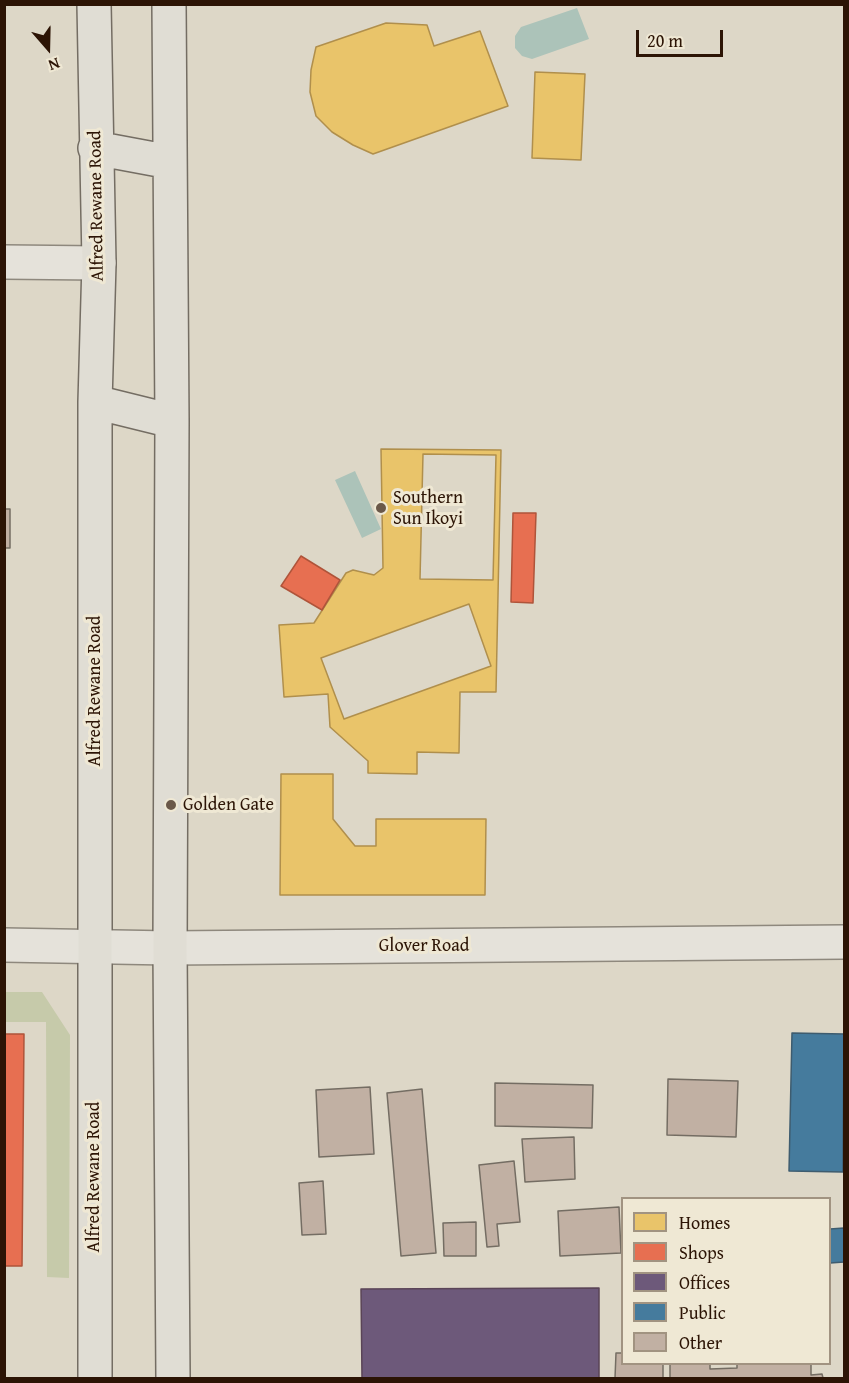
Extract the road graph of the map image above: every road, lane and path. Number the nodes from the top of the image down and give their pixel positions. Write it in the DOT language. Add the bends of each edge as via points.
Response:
graph roads {
  1 [pos="94,4"];
  2 [pos="169,4"];
  3 [pos="95,148"];
  4 [pos="170,162"];
  5 [pos="4,262"];
  6 [pos="99,263"];
  7 [pos="95,402"];
  8 [pos="172,421"];
  9 [pos="844,942"];
  10 [pos="4,945"];
  11 [pos="94,947"];
  12 [pos="170,948"];
  13 [pos="95,1378"];
  14 [pos="173,1378"];
  1 -- 3 [label="main road, Alfred Rewane Road"];
  2 -- 4 [label="main road"];
  3 -- 4 [label="main road"];
  3 -- 6 [label="main road, Alfred Rewane Road"];
  4 -- 8 [label="main road"];
  5 -- 6 [label="street"];
  6 -- 7 [label="main road, Alfred Rewane Road"];
  7 -- 8 [label="main road"];
  7 -- 11 [label="main road, Alfred Rewane Road"];
  8 -- 12 [label="main road"];
  9 -- 12 [label="street, Glover Road"];
  10 -- 11 [label="street, Glover Road"];
  11 -- 12 [label="street, Glover Road"];
  11 -- 13 [label="main road, Alfred Rewane Road"];
  12 -- 14 [label="main road"];
}
